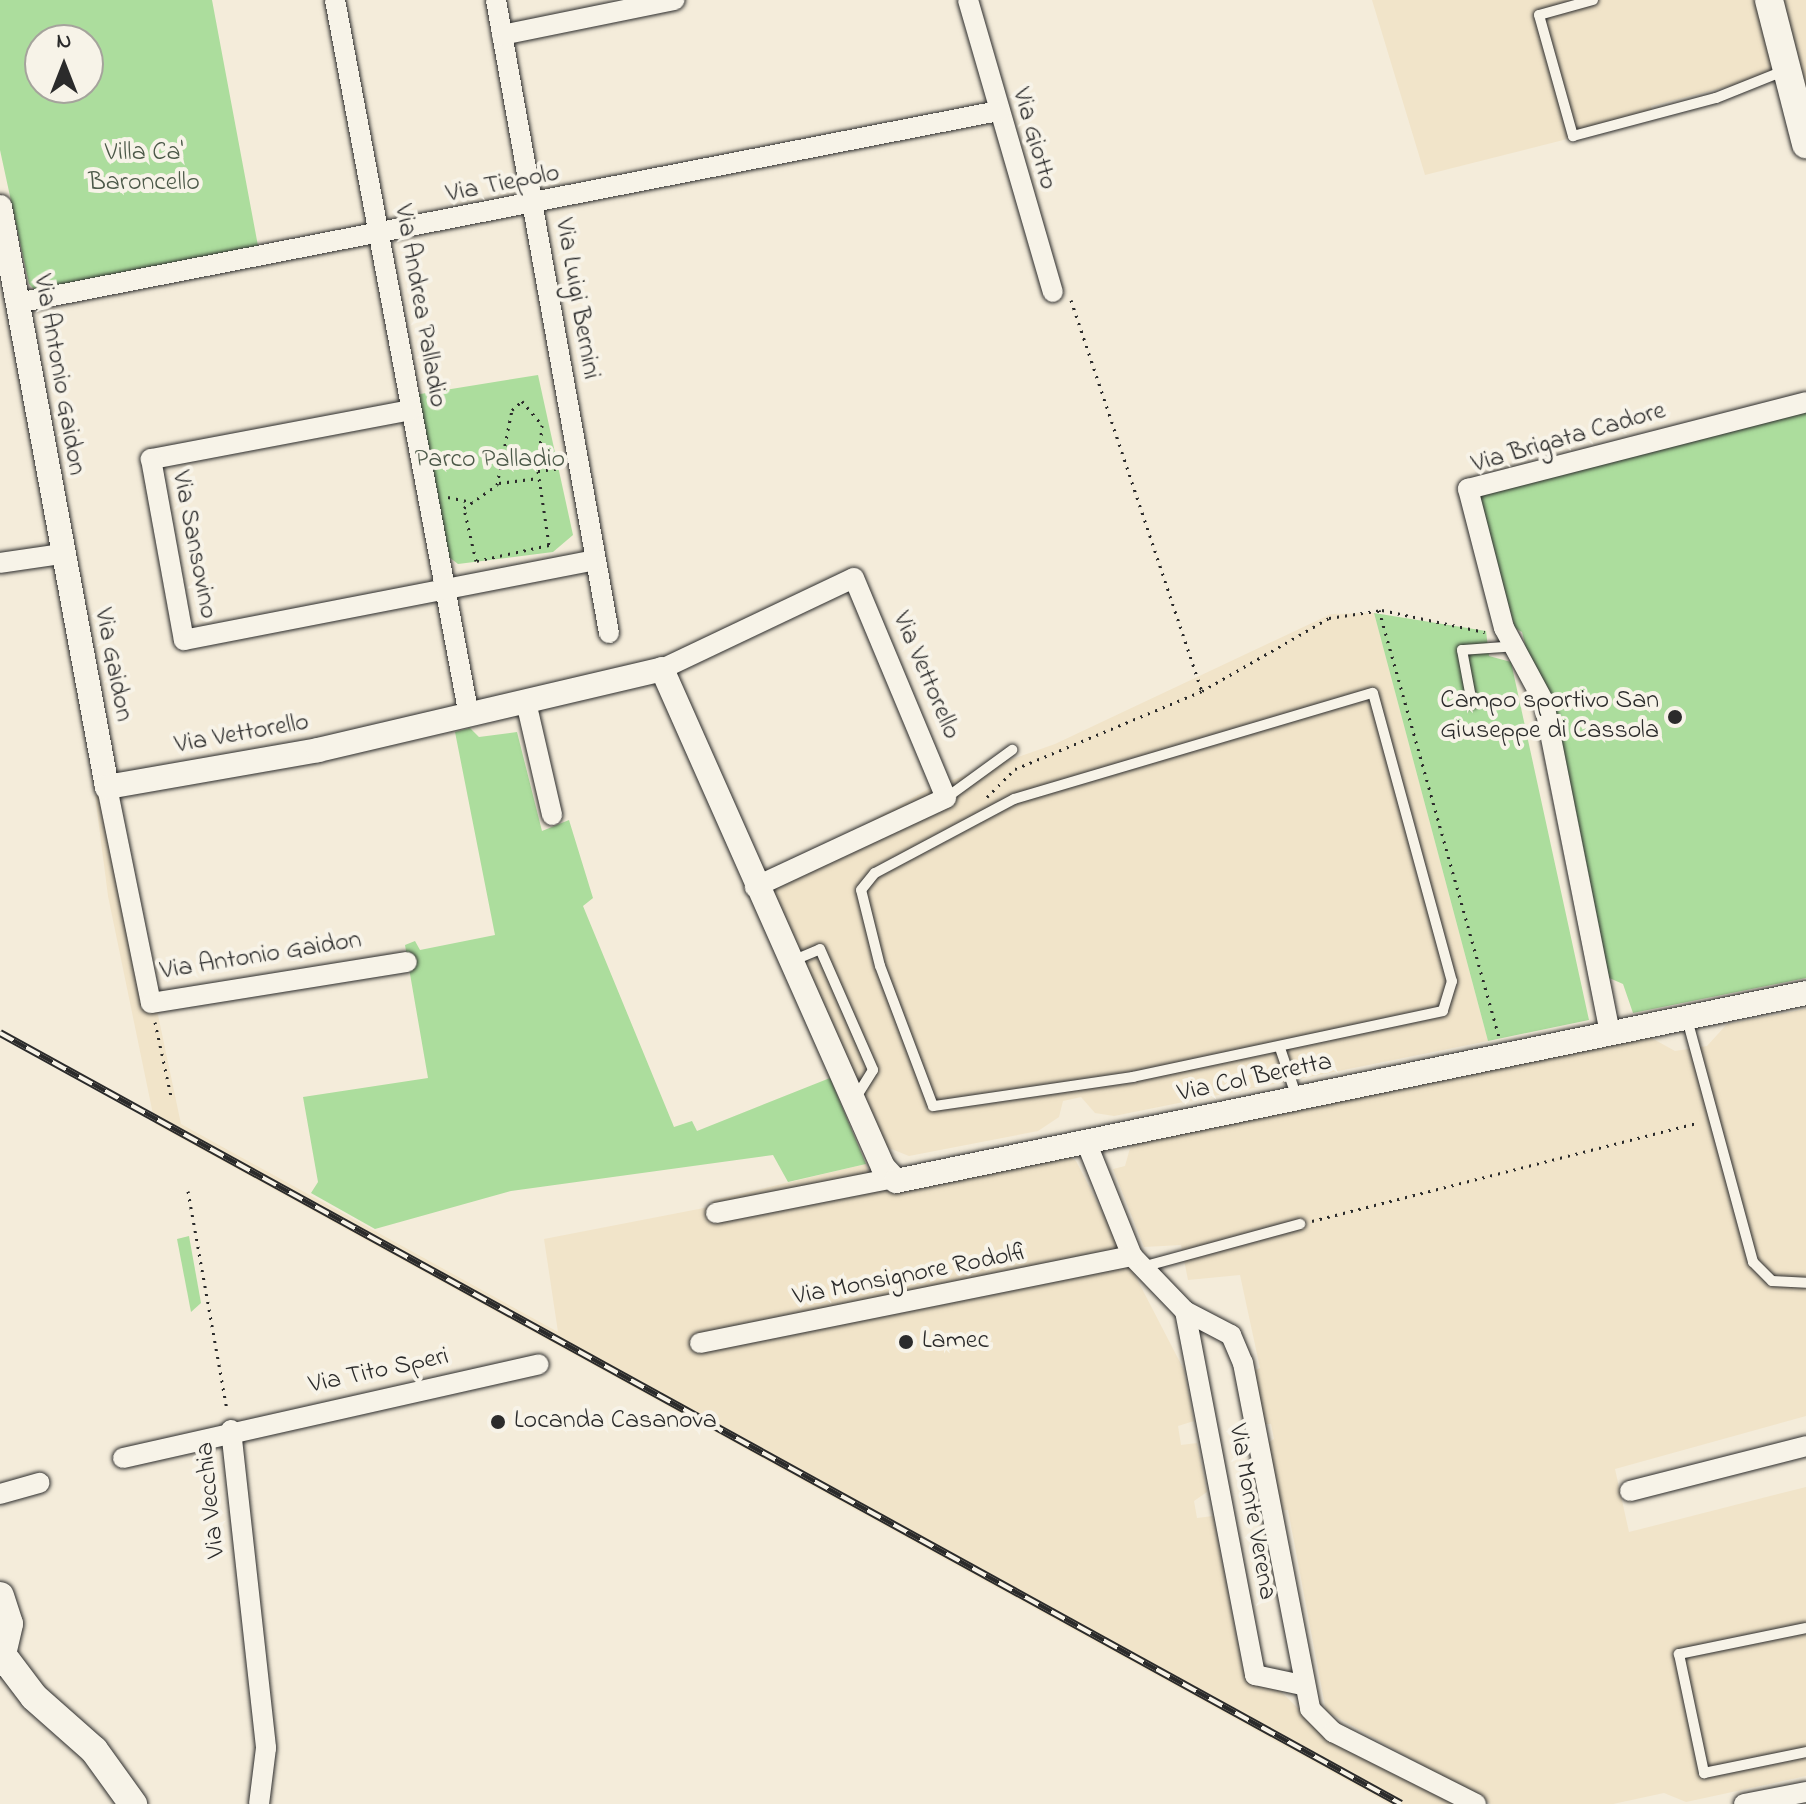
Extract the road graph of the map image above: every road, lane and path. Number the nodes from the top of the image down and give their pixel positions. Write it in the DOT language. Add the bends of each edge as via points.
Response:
graph roads {
  1 [pos="335,0"];
  2 [pos="496,0"];
  3 [pos="674,0"];
  4 [pos="968,0"];
  5 [pos="1593,0"];
  6 [pos="1774,4"];
  7 [pos="502,35"];
  8 [pos="1787,69"];
  9 [pos="998,111"];
  10 [pos="1806,144"];
  11 [pos="533,206"];
  12 [pos="0,207"];
  13 [pos="380,236"];
  14 [pos="1061,291"];
  15 [pos="17,303"];
  16 [pos="1806,402"];
  17 [pos="411,410"];
  18 [pos="579,465"];
  19 [pos="538,471"];
  20 [pos="539,478"];
  21 [pos="498,483"];
  22 [pos="429,501"];
  23 [pos="474,502"];
  24 [pos="62,554"];
  25 [pos="595,560"];
  26 [pos="0,563"];
  27 [pos="446,591"];
  28 [pos="1379,610"];
  29 [pos="609,633"];
  30 [pos="1515,642"];
  31 [pos="662,669"];
  32 [pos="1202,691"];
  33 [pos="526,702"];
  34 [pos="1472,703"];
  35 [pos="469,716"];
  36 [pos="1012,750"];
  37 [pos="107,787"];
  38 [pos="946,798"];
  39 [pos="982,801"];
  40 [pos="552,815"];
  41 [pos="755,887"];
  42 [pos="407,962"];
  43 [pos="1806,993"];
  44 [pos="151,1003"];
  45 [pos="1686,1018"];
  46 [pos="1610,1033"];
  47 [pos="1280,1048"];
  48 [pos="1505,1055"];
  49 [pos="171,1096"];
  50 [pos="1297,1098"];
  51 [pos="1715,1118"];
  52 [pos="1087,1144"];
  53 [pos="890,1179"];
  54 [pos="188,1191"];
  55 [pos="716,1213"];
  56 [pos="1300,1224"];
  57 [pos="1137,1261"];
  58 [pos="1806,1283"];
  59 [pos="1185,1311"];
  60 [pos="700,1343"];
  61 [pos="539,1364"];
  62 [pos="231,1430"];
  63 [pos="1806,1446"];
  64 [pos="123,1458"];
  65 [pos="39,1483"];
  66 [pos="1630,1491"];
  67 [pos="0,1494"];
  68 [pos="0,1596"];
  69 [pos="1806,1628"];
  70 [pos="1,1667"];
  71 [pos="1302,1685"];
  72 [pos="1806,1752"];
  73 [pos="1806,1792"];
  74 [pos="133,1804"];
  75 [pos="259,1804"];
  76 [pos="1476,1804"];
  77 [pos="1744,1804"];
  1 -- 13 [label="street, Via Andrea Palladio"];
  2 -- 7 [label="street, Via Luigi Bernini"];
  3 -- 7 [label="street"];
  4 -- 9 [label="street, Via Giotto"];
  5 -- 8 [label="lane" via="1539,15 1573,136 1716,98"];
  6 -- 8 [label="main road"];
  7 -- 11 [label="street, Via Luigi Bernini"];
  8 -- 10 [label="main road"];
  9 -- 11 [label="street, Via Tiepolo"];
  9 -- 14 [label="street, Via Giotto"];
  11 -- 13 [label="street, Via Tiepolo"];
  11 -- 18 [label="street, Via Luigi Bernini"];
  12 -- 15 [label="street, Via Antonio Gaidon"];
  13 -- 15 [label="street, Via Tiepolo"];
  13 -- 17 [label="street, Via Andrea Palladio"];
  14 -- 32 [label="path"];
  15 -- 24 [label="street, Via Antonio Gaidon"];
  16 -- 30 [label="street, Via Brigata Cadore" via="1468,489"];
  17 -- 22 [label="street, Via Andrea Palladio"];
  17 -- 27 [label="street, Via Sansovino" via="151,459 184,640"];
  18 -- 19 [label="path"];
  18 -- 25 [label="street, Via Luigi Bernini"];
  19 -- 20 [label="path"];
  19 -- 21 [label="path" via="542,425 522,401 512,410"];
  20 -- 21 [label="path"];
  20 -- 23 [label="path" via="549,539 540,552 476,561 463,513"];
  21 -- 23 [label="path"];
  22 -- 23 [label="path"];
  22 -- 27 [label="street, Via Andrea Palladio"];
  24 -- 26 [label="street"];
  24 -- 37 [label="street, Via Gaidon"];
  25 -- 27 [label="street"];
  25 -- 29 [label="street, Via Luigi Bernini"];
  27 -- 35 [label="street, Via Andrea Palladio"];
  28 -- 30 [label="path"];
  28 -- 32 [label="path" via="1329,618"];
  28 -- 48 [label="path"];
  30 -- 34 [label="lane" via="1462,650"];
  30 -- 46 [label="street, Via Brigata Cadore" via="1544,702"];
  31 -- 33 [label="street, Via Vettorello"];
  31 -- 38 [label="street, Via Vettorello" via="854,578"];
  31 -- 41 [label="street"];
  32 -- 39 [label="path" via="1015,769"];
  33 -- 35 [label="street, Via Vettorello"];
  33 -- 40 [label="street"];
  35 -- 37 [label="street, Via Vettorello"];
  36 -- 38 [label="lane"];
  37 -- 44 [label="street, Via Antonio Gaidon"];
  38 -- 41 [label="street"];
  41 -- 53 [label="street"];
  42 -- 44 [label="street, Via Antonio Gaidon"];
  43 -- 45 [label="street, Via Col Beretta"];
  44 -- 49 [label="path"];
  45 -- 46 [label="street, Via Col Beretta"];
  45 -- 51 [label="lane"];
  46 -- 48 [label="street, Via Col Beretta"];
  47 -- 47 [label="lane" via="1421,1020 1443,1011 1452,981 1373,693 1014,799 875,873 861,890 880,966 933,1106"];
  47 -- 50 [label="lane"];
  48 -- 50 [label="street, Via Col Beretta"];
  50 -- 52 [label="street, Via Col Beretta"];
  51 -- 56 [label="path"];
  51 -- 58 [label="lane" via="1757,1270 1783,1284"];
  52 -- 53 [label="street, Via Col Beretta" via="905,1182"];
  52 -- 57 [label="street"];
  53 -- 55 [label="street, Via Col Beretta"];
  54 -- 62 [label="path, Via Vecchia"];
  56 -- 57 [label="lane"];
  57 -- 59 [label="street, Via Monte Verena"];
  57 -- 60 [label="street, Via Monsignore Rodolfi"];
  59 -- 71 [label="street, Via Monte Verena" via="1231,1335 1243,1363"];
  59 -- 71 [label="street, Via Monte Verena" via="1255,1675"];
  61 -- 62 [label="street, Via Tito Speri"];
  62 -- 64 [label="street, Via Tito Speri"];
  62 -- 75 [label="street, Via Vecchia" via="266,1748"];
  63 -- 66 [label="street"];
  65 -- 67 [label="street"];
  68 -- 70 [label="main road" via="9,1624"];
  69 -- 72 [label="lane" via="1679,1654 1704,1773"];
  70 -- 74 [label="main road" via="94,1750"];
  71 -- 76 [label="street, Via Monte Verena" via="1310,1709 1333,1732"];
  73 -- 77 [label="street"];
}
